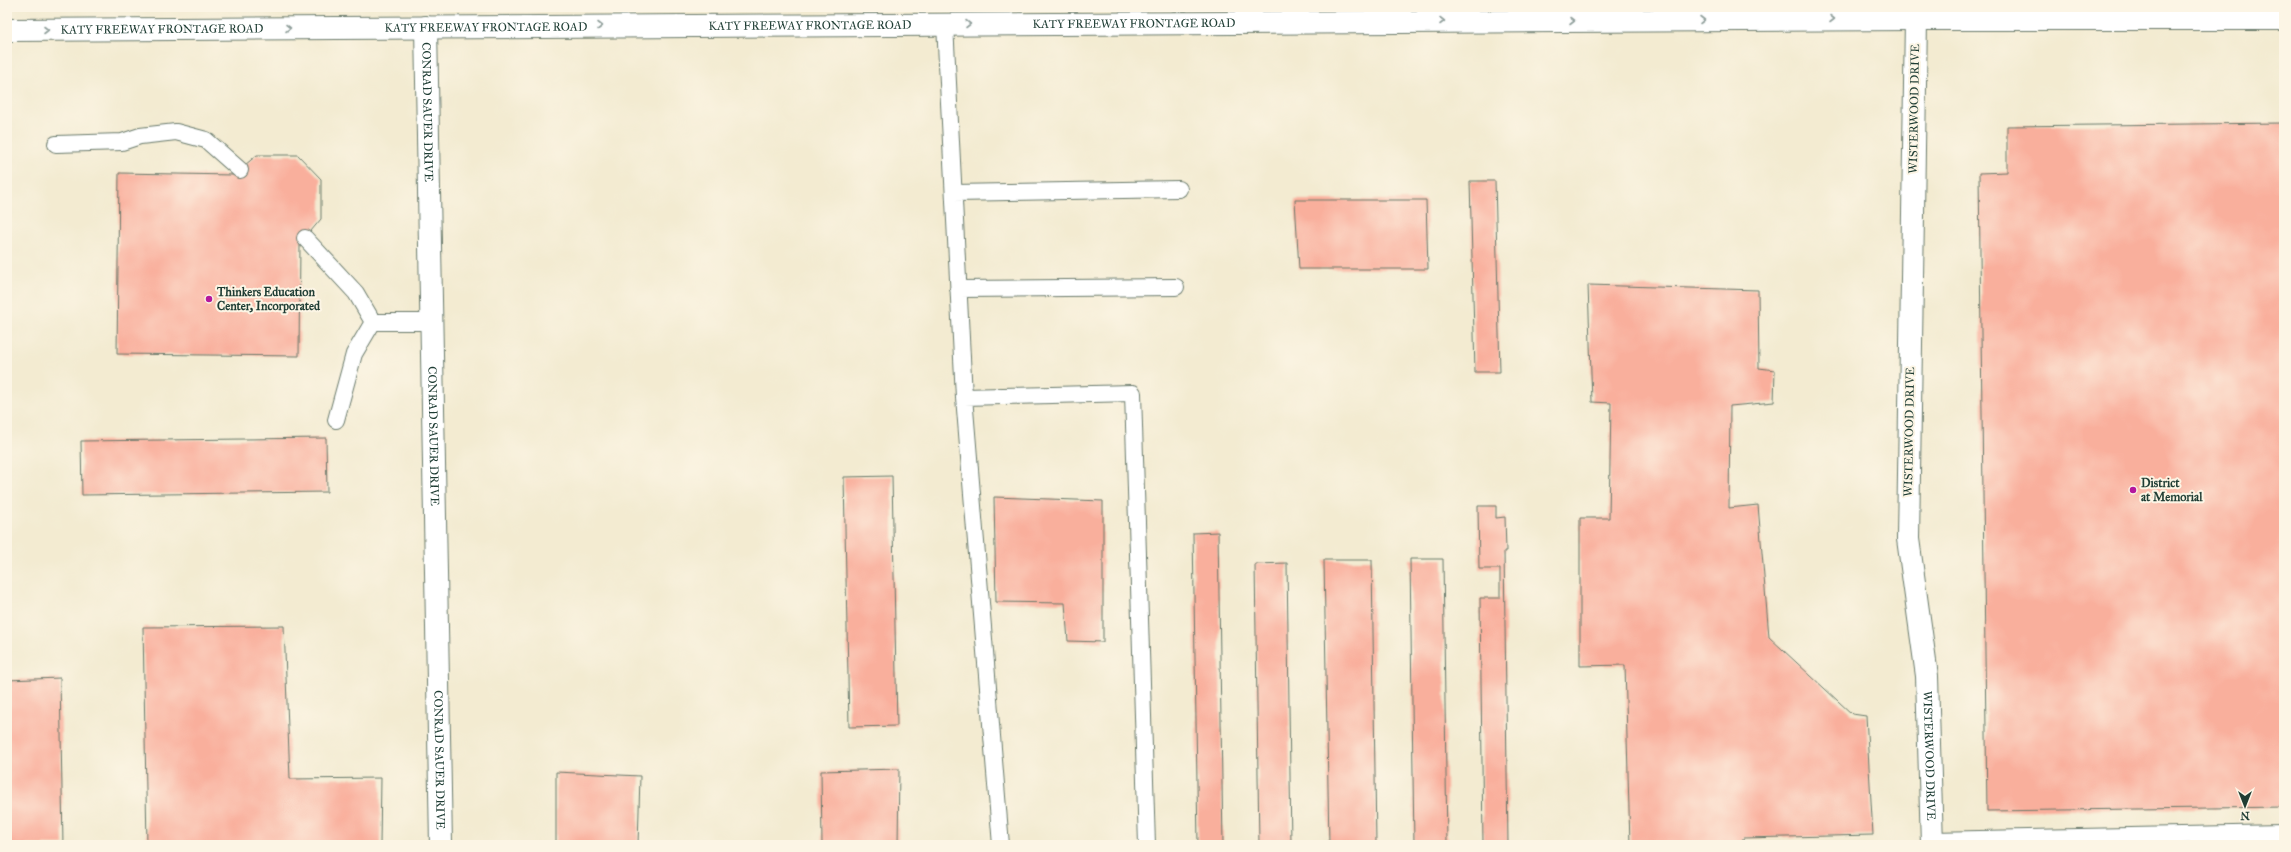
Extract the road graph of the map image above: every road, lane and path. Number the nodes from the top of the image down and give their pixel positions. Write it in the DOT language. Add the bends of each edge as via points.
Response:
graph roads {
  1 [pos="1916,19"];
  2 [pos="2284,19"];
  3 [pos="945,24"];
  4 [pos="426,27"];
  5 [pos="7,30"];
  6 [pos="56,144"];
  7 [pos="240,170"];
  8 [pos="1179,190"];
  9 [pos="954,193"];
  10 [pos="305,238"];
  11 [pos="1176,287"];
  12 [pos="958,289"];
  13 [pos="373,322"];
  14 [pos="431,322"];
  15 [pos="964,397"];
  16 [pos="336,420"];
  17 [pos="2284,833"];
  18 [pos="1932,842"];
  19 [pos="441,845"];
  20 [pos="1001,845"];
  21 [pos="1147,845"];
  1 -- 2 [label="main road, KATY FREEWAY FRONTAGE ROAD"];
  3 -- 1 [label="main road, KATY FREEWAY FRONTAGE ROAD, one-way"];
  1 -- 18 [label="main road, WISTERWOOD DRIVE" via="1908,540 1927,676"];
  4 -- 3 [label="main road, KATY FREEWAY FRONTAGE ROAD, one-way"];
  3 -- 9 [label="lane"];
  5 -- 4 [label="main road, KATY FREEWAY FRONTAGE ROAD, one-way"];
  4 -- 14 [label="main road, CONRAD SAUER DRIVE"];
  6 -- 7 [label="lane" via="122,142 140,136 176,132 206,140"];
  8 -- 9 [label="lane"];
  9 -- 12 [label="lane"];
  10 -- 13 [label="lane" via="356,293"];
  11 -- 12 [label="lane"];
  12 -- 15 [label="lane"];
  13 -- 14 [label="lane"];
  13 -- 16 [label="lane" via="354,354"];
  14 -- 19 [label="main road, CONRAD SAUER DRIVE"];
  15 -- 20 [label="lane"];
  15 -- 21 [label="lane" via="1132,393"];
  17 -- 18 [label="lane"];
}
